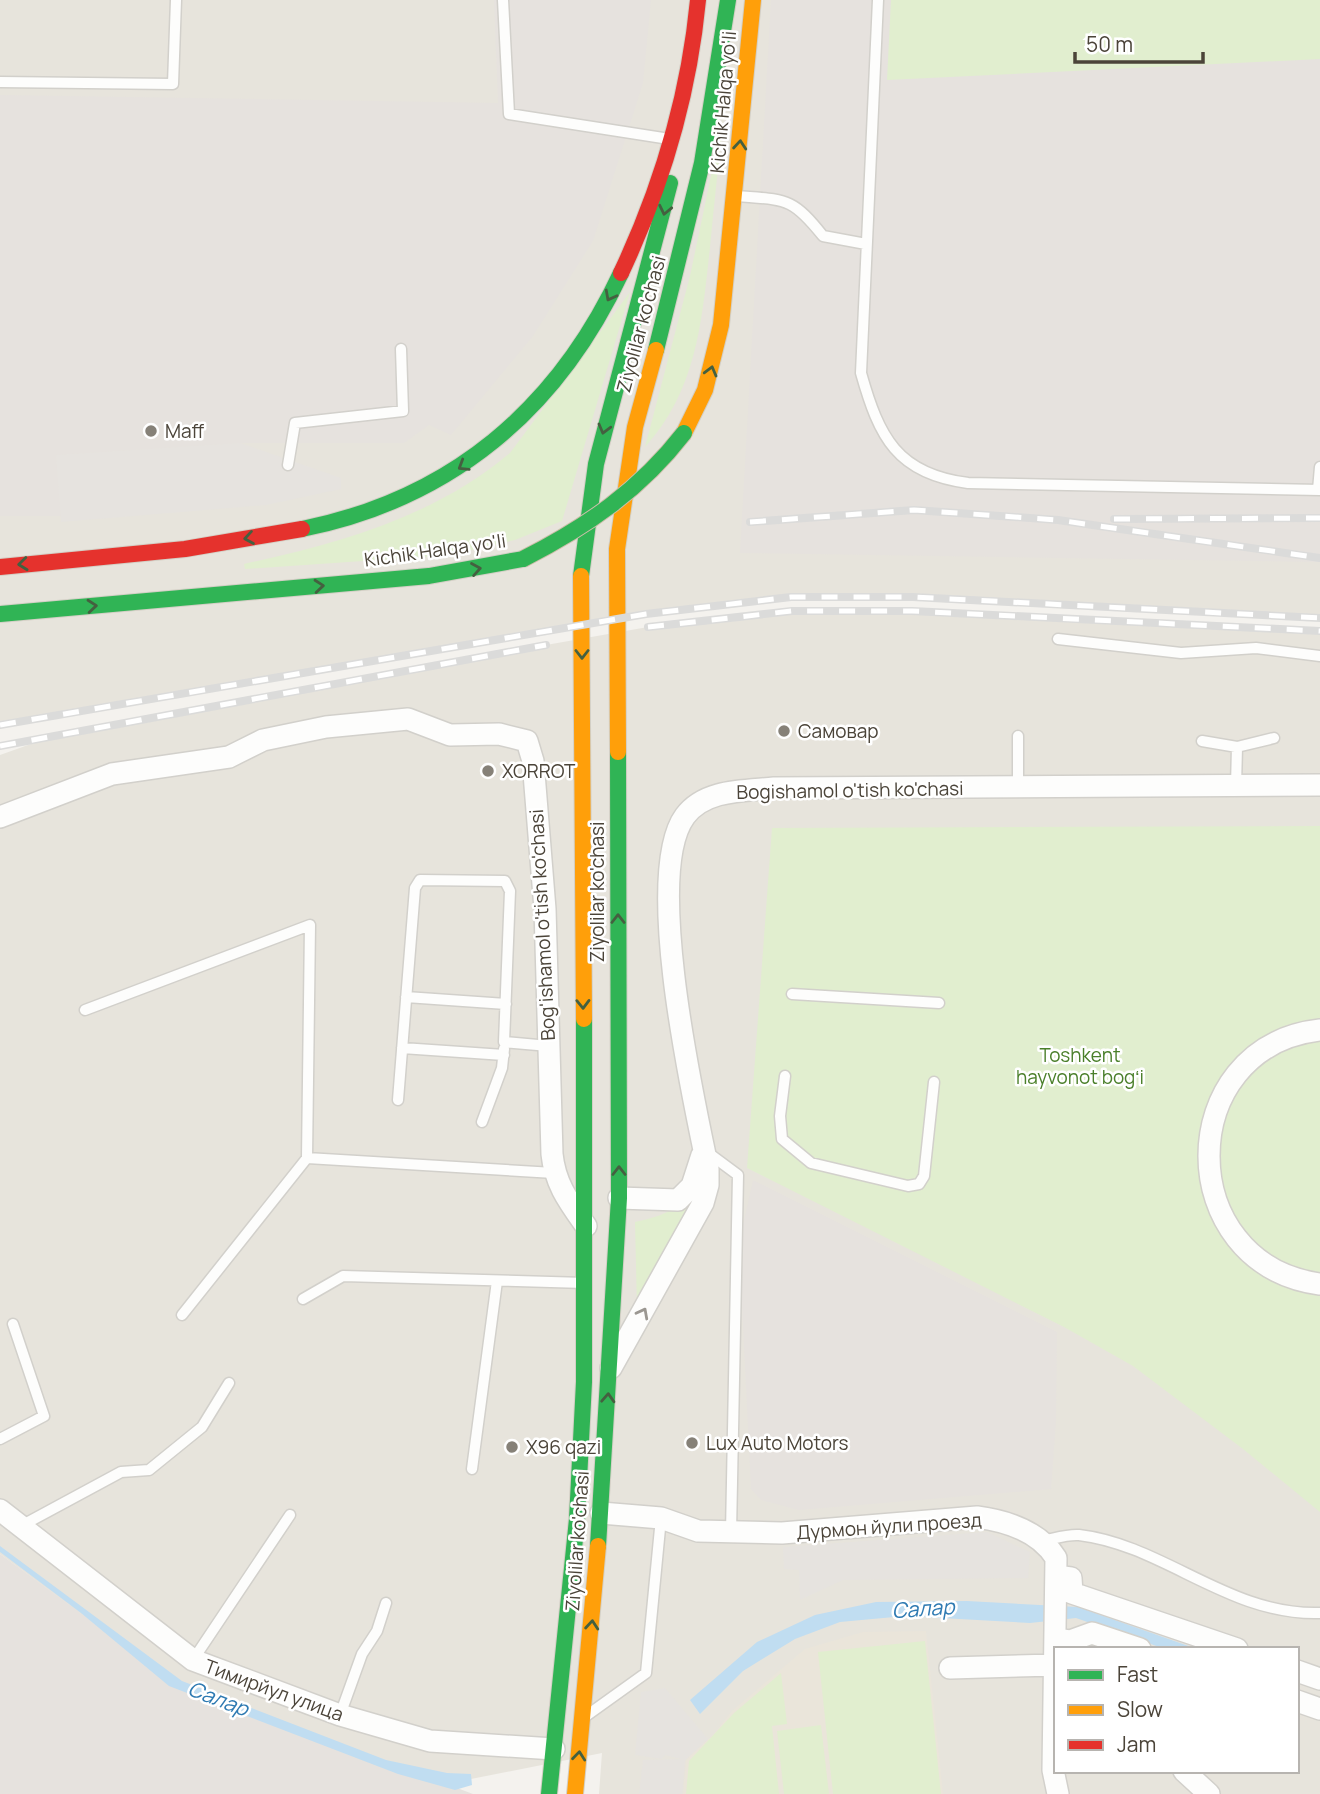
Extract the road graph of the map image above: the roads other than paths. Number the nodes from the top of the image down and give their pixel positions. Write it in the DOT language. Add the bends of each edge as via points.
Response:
graph roads {
  1 [pos="176,0"];
  2 [pos="502,0"];
  3 [pos="698,0"];
  4 [pos="728,0"];
  5 [pos="753,0"];
  6 [pos="878,0"];
  7 [pos="0,82"];
  8 [pos="674,140"];
  9 [pos="736,196"];
  10 [pos="866,244"];
  11 [pos="401,349"];
  12 [pos="288,465"];
  13 [pos="1320,467"];
  14 [pos="1319,490"];
  15 [pos="0,567"];
  16 [pos="0,614"];
  17 [pos="1058,639"];
  18 [pos="1320,656"];
  19 [pos="1018,736"];
  20 [pos="1274,738"];
  21 [pos="1202,741"];
  22 [pos="1237,747"];
  23 [pos="1320,785"];
  24 [pos="1236,786"];
  25 [pos="1018,787"];
  26 [pos="0,817"];
  27 [pos="618,952"];
  28 [pos="583,953"];
  29 [pos="792,994"];
  30 [pos="407,997"];
  31 [pos="939,1003"];
  32 [pos="506,1004"];
  33 [pos="85,1010"];
  34 [pos="1320,1030"];
  35 [pos="504,1042"];
  36 [pos="549,1046"];
  37 [pos="402,1048"];
  38 [pos="504,1055"];
  39 [pos="785,1076"];
  40 [pos="934,1082"];
  41 [pos="398,1100"];
  42 [pos="482,1122"];
  43 [pos="704,1150"];
  44 [pos="307,1158"];
  45 [pos="554,1173"];
  46 [pos="619,1198"];
  47 [pos="586,1226"];
  48 [pos="498,1281"];
  49 [pos="585,1283"];
  50 [pos="1320,1284"];
  51 [pos="303,1299"];
  52 [pos="182,1315"];
  53 [pos="13,1324"];
  54 [pos="609,1372"];
  55 [pos="229,1383"];
  56 [pos="0,1439"];
  57 [pos="472,1469"];
  58 [pos="0,1510"];
  59 [pos="601,1513"];
  60 [pos="290,1515"];
  61 [pos="661,1518"];
  62 [pos="20,1526"];
  63 [pos="731,1533"];
  64 [pos="1041,1541"];
  65 [pos="1056,1585"];
  66 [pos="386,1603"];
  67 [pos="1320,1613"];
  68 [pos="1055,1633"];
  69 [pos="1055,1647"];
  70 [pos="1134,1647"];
  71 [pos="1231,1647"];
  72 [pos="564,1655"];
  73 [pos="589,1658"];
  74 [pos="193,1660"];
  75 [pos="950,1668"];
  76 [pos="1299,1672"];
  77 [pos="1054,1673"];
  78 [pos="1320,1679"];
  79 [pos="1299,1702"];
  80 [pos="1320,1709"];
  81 [pos="340,1714"];
  82 [pos="583,1717"];
  83 [pos="1054,1722"];
  84 [pos="554,1749"];
  85 [pos="1186,1773"];
  86 [pos="549,1794"];
  87 [pos="575,1794"];
  88 [pos="1058,1794"];
  89 [pos="1209,1794"];
  1 -- 7 [label="lane" via="173,84"];
  2 -- 8 [label="lane" via="509,114"];
  3 -- 8 [label="main road, Kichik Halqa yo'li"];
  27 -- 4 [label="main road, Ziyolilar ko'chasi, one-way" via="620,519 635,427 702,163"];
  9 -- 5 [label="main road, Kichik Halqa yo'li, one-way"];
  6 -- 10 [label="lane"];
  8 -- 15 [label="main road, Kichik Halqa yo'li, one-way" via="638,236 599,317 538,400 477,457 404,498 314,525 190,547"];
  8 -- 28 [label="main road, Ziyolilar ko'chasi, one-way" via="663,219 596,464 584,533"];
  9 -- 10 [label="lane" via="780,200 802,210 823,236"];
  16 -- 9 [label="main road, Kichik Halqa yo'li, one-way, bridge" via="429,576 523,559 565,537 643,481 684,433 705,390 716,346"];
  10 -- 14 [label="lane" via="862,373 870,405 887,438 909,465 938,480 968,483"];
  11 -- 12 [label="lane" via="402,411 295,423"];
  13 -- 14 [label="lane"];
  17 -- 18 [label="lane" via="1181,653 1256,648"];
  19 -- 25 [label="lane"];
  20 -- 22 [label="lane"];
  21 -- 22 [label="lane"];
  22 -- 24 [label="lane"];
  23 -- 24 [label="street, Bogishamol o'tish ko'chasi"];
  24 -- 25 [label="street, Bogishamol o'tish ko'chasi"];
  25 -- 43 [label="street, Bogishamol o'tish ko'chasi" via="774,788 715,794 686,814 672,843 669,953"];
  26 -- 36 [label="street, Bog'ishamol o'tish ko'chasi" via="112,774 229,757 263,740 326,727 408,719 450,735 499,734 527,741 533,761 545,909"];
  27 -- 28 [label="main road"];
  46 -- 27 [label="main road, Ziyolilar ko'chasi, one-way"];
  28 -- 47 [label="main road, Ziyolilar ko'chasi, one-way"];
  29 -- 31 [label="lane"];
  30 -- 32 [label="lane"];
  30 -- 32 [label="lane" via="415,888 420,880 505,881 510,891"];
  30 -- 37 [label="lane"];
  32 -- 35 [label="lane"];
  33 -- 44 [label="lane" via="310,925"];
  34 -- 50 [label="street" via="1305,1031 1275,1044 1247,1063 1228,1086 1214,1115 1208,1144 1214,1199 1232,1233 1258,1261 1299,1282"];
  35 -- 36 [label="lane"];
  35 -- 38 [label="lane"];
  36 -- 45 [label="street, Bog'ishamol o'tish ko'chasi"];
  37 -- 38 [label="lane"];
  37 -- 41 [label="lane"];
  38 -- 42 [label="lane"];
  39 -- 40 [label="lane" via="782,1139 795,1152 811,1163 908,1186 919,1184 924,1176"];
  43 -- 46 [label="street, Bogishamol o'tish ko'chasi" via="692,1186 678,1200"];
  54 -- 43 [label="street, Bogishamol o'tish ko'chasi, one-way" via="703,1203 708,1185"];
  43 -- 63 [label="lane" via="738,1175"];
  44 -- 45 [label="lane"];
  44 -- 52 [label="lane"];
  45 -- 47 [label="street, Bog'ishamol o'tish ko'chasi" via="563,1195"];
  46 -- 54 [label="main road, Ziyolilar ko'chasi"];
  47 -- 49 [label="main road, Ziyolilar ko'chasi"];
  48 -- 49 [label="lane"];
  48 -- 51 [label="lane" via="343,1276"];
  48 -- 57 [label="lane"];
  49 -- 72 [label="main road, Ziyolilar ko'chasi" via="577,1519"];
  53 -- 56 [label="lane" via="44,1416"];
  59 -- 54 [label="main road, Ziyolilar ko'chasi, one-way"];
  55 -- 62 [label="lane" via="202,1427 149,1470 121,1472"];
  58 -- 62 [label="street, Тимирйул улица"];
  59 -- 61 [label="street, Дурмон йули проезд"];
  73 -- 59 [label="main road, Ziyolilar ko'chasi, one-way"];
  60 -- 74 [label="lane"];
  61 -- 63 [label="street, Дурмон йули проезд" via="698,1531"];
  61 -- 82 [label="lane" via="646,1674"];
  62 -- 74 [label="street, Тимирйул улица"];
  63 -- 64 [label="street, Дурмон йули проезд" via="977,1517 1010,1525"];
  64 -- 65 [label="street" via="1056,1558"];
  64 -- 67 [label="lane" via="1077,1535 1120,1545 1236,1598 1276,1610"];
  65 -- 68 [label="street"];
  65 -- 71 [label="street" via="1071,1578 1072,1592"];
  66 -- 81 [label="lane"];
  68 -- 69 [label="street"];
  68 -- 70 [label="street" via="1070,1641 1092,1633"];
  72 -- 73 [label="main road"];
  72 -- 84 [label="main road, Ziyolilar ko'chasi"];
  73 -- 82 [label="main road, Ziyolilar ko'chasi"];
  74 -- 81 [label="street, Тимирйул улица"];
  75 -- 77 [label="street"];
  76 -- 78 [label="street"];
  79 -- 80 [label="street"];
  81 -- 84 [label="street, Тимирйул улица" via="430,1741"];
  87 -- 82 [label="main road, Ziyolilar ko'chasi, one-way"];
  83 -- 88 [label="street" via="1053,1770"];
  84 -- 86 [label="main road, Ziyolilar ko'chasi"];
  85 -- 89 [label="street"];
}
